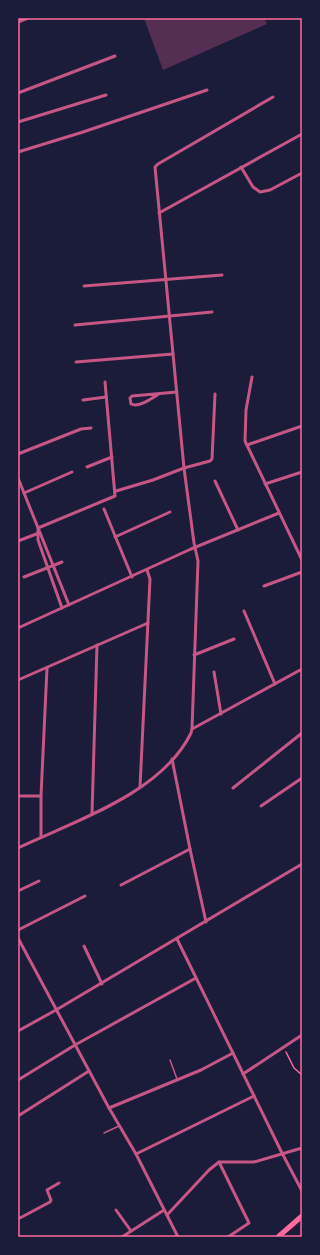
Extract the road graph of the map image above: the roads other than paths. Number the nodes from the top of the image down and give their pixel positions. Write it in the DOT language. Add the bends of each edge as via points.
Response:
graph roads {
  1 [pos="28,18"];
  2 [pos="18,22"];
  3 [pos="115,56"];
  4 [pos="207,90"];
  5 [pos="18,92"];
  6 [pos="106,95"];
  7 [pos="273,97"];
  8 [pos="18,122"];
  9 [pos="302,134"];
  10 [pos="18,152"];
  11 [pos="241,167"];
  12 [pos="302,173"];
  13 [pos="159,213"];
  14 [pos="222,275"];
  15 [pos="166,278"];
  16 [pos="84,286"];
  17 [pos="212,312"];
  18 [pos="169,316"];
  19 [pos="75,325"];
  20 [pos="173,354"];
  21 [pos="76,362"];
  22 [pos="252,377"];
  23 [pos="105,382"];
  24 [pos="177,392"];
  25 [pos="159,394"];
  26 [pos="215,394"];
  27 [pos="106,397"];
  28 [pos="83,400"];
  29 [pos="302,426"];
  30 [pos="91,428"];
  31 [pos="246,445"];
  32 [pos="18,454"];
  33 [pos="112,457"];
  34 [pos="87,467"];
  35 [pos="184,468"];
  36 [pos="72,472"];
  37 [pos="302,472"];
  38 [pos="18,478"];
  39 [pos="215,481"];
  40 [pos="265,484"];
  41 [pos="116,491"];
  42 [pos="24,493"];
  43 [pos="104,510"];
  44 [pos="170,512"];
  45 [pos="279,513"];
  46 [pos="238,530"];
  47 [pos="39,531"];
  48 [pos="116,537"];
  49 [pos="18,541"];
  50 [pos="195,548"];
  51 [pos="302,560"];
  52 [pos="62,562"];
  53 [pos="54,565"];
  54 [pos="47,568"];
  55 [pos="147,570"];
  56 [pos="302,572"];
  57 [pos="132,576"];
  58 [pos="24,577"];
  59 [pos="264,586"];
  60 [pos="69,605"];
  61 [pos="62,608"];
  62 [pos="244,611"];
  63 [pos="148,623"];
  64 [pos="18,628"];
  65 [pos="234,639"];
  66 [pos="98,645"];
  67 [pos="194,656"];
  68 [pos="47,668"];
  69 [pos="302,668"];
  70 [pos="214,672"];
  71 [pos="18,680"];
  72 [pos="275,684"];
  73 [pos="221,714"];
  74 [pos="192,729"];
  75 [pos="302,733"];
  76 [pos="172,759"];
  77 [pos="302,778"];
  78 [pos="140,787"];
  79 [pos="233,788"];
  80 [pos="18,796"];
  81 [pos="41,796"];
  82 [pos="261,806"];
  83 [pos="92,814"];
  84 [pos="41,837"];
  85 [pos="18,848"];
  86 [pos="190,849"];
  87 [pos="302,864"];
  88 [pos="39,881"];
  89 [pos="121,885"];
  90 [pos="18,891"];
  91 [pos="85,896"];
  92 [pos="206,922"];
  93 [pos="18,930"];
  94 [pos="18,938"];
  95 [pos="178,939"];
  96 [pos="84,946"];
  97 [pos="196,978"];
  98 [pos="102,984"];
  99 [pos="56,1010"];
  100 [pos="18,1031"];
  101 [pos="302,1035"];
  102 [pos="75,1045"];
  103 [pos="233,1053"];
  104 [pos="170,1060"];
  105 [pos="89,1071"];
  106 [pos="243,1074"];
  107 [pos="177,1079"];
  108 [pos="18,1080"];
  109 [pos="254,1096"];
  110 [pos="109,1108"];
  111 [pos="18,1116"];
  112 [pos="119,1126"];
  113 [pos="104,1133"];
  114 [pos="302,1148"];
  115 [pos="282,1153"];
  116 [pos="136,1154"];
  117 [pos="218,1162"];
  118 [pos="59,1183"];
  119 [pos="302,1191"];
  120 [pos="116,1210"];
  121 [pos="164,1210"];
  122 [pos="167,1215"];
  123 [pos="302,1216"];
  124 [pos="18,1219"];
  125 [pos="131,1231"];
  126 [pos="122,1237"];
  127 [pos="178,1237"];
  128 [pos="228,1237"];
  129 [pos="278,1237"];
  1 -- 2 [label="street"];
  3 -- 5 [label="street"];
  4 -- 10 [label="street"];
  6 -- 8 [label="street"];
  7 -- 13 [label="street" via="155,166"];
  9 -- 11 [label="street"];
  11 -- 12 [label="street" via="253,187 260,192 270,190"];
  11 -- 13 [label="street"];
  13 -- 15 [label="street"];
  14 -- 15 [label="street"];
  15 -- 16 [label="street"];
  15 -- 18 [label="street"];
  17 -- 18 [label="street"];
  18 -- 19 [label="street"];
  18 -- 20 [label="street"];
  20 -- 21 [label="street"];
  20 -- 24 [label="street"];
  22 -- 31 [label="street" via="246,410"];
  23 -- 27 [label="street"];
  24 -- 25 [label="street"];
  24 -- 35 [label="street"];
  25 -- 25 [label="street" via="135,405 132,405 130,398"];
  26 -- 35 [label="street" via="212,459"];
  27 -- 28 [label="street"];
  27 -- 33 [label="street"];
  29 -- 31 [label="street"];
  30 -- 32 [label="street" via="81,429"];
  31 -- 40 [label="street"];
  33 -- 34 [label="street"];
  33 -- 41 [label="street"];
  35 -- 41 [label="street"];
  35 -- 50 [label="street"];
  36 -- 42 [label="street"];
  37 -- 40 [label="street"];
  38 -- 42 [label="street"];
  39 -- 46 [label="street"];
  40 -- 45 [label="street"];
  41 -- 47 [label="street" via="114,497"];
  42 -- 47 [label="street"];
  43 -- 48 [label="street"];
  44 -- 48 [label="street"];
  45 -- 46 [label="street"];
  45 -- 51 [label="street"];
  46 -- 50 [label="street"];
  47 -- 49 [label="street"];
  47 -- 53 [label="street"];
  47 -- 54 [label="street" via="38,540"];
  48 -- 57 [label="street"];
  50 -- 55 [label="street"];
  50 -- 67 [label="street" via="198,561"];
  52 -- 53 [label="street"];
  53 -- 54 [label="street"];
  53 -- 60 [label="street"];
  54 -- 58 [label="street"];
  54 -- 61 [label="street"];
  55 -- 57 [label="street"];
  55 -- 63 [label="street" via="150,579"];
  56 -- 59 [label="street"];
  57 -- 60 [label="street"];
  60 -- 61 [label="street"];
  61 -- 64 [label="street"];
  62 -- 72 [label="street"];
  63 -- 66 [label="street"];
  63 -- 78 [label="street"];
  65 -- 67 [label="street"];
  66 -- 68 [label="street"];
  66 -- 83 [label="street"];
  67 -- 74 [label="street"];
  68 -- 71 [label="street"];
  68 -- 81 [label="street"];
  69 -- 72 [label="street"];
  70 -- 73 [label="street"];
  72 -- 73 [label="street"];
  73 -- 74 [label="street"];
  74 -- 76 [label="street"];
  75 -- 79 [label="street"];
  76 -- 78 [label="street"];
  76 -- 86 [label="street"];
  77 -- 82 [label="street"];
  78 -- 83 [label="street" via="119,802"];
  80 -- 81 [label="street"];
  81 -- 84 [label="street"];
  83 -- 84 [label="street"];
  84 -- 85 [label="street"];
  86 -- 89 [label="street"];
  86 -- 92 [label="street"];
  87 -- 92 [label="street"];
  88 -- 90 [label="street"];
  91 -- 93 [label="street"];
  92 -- 95 [label="street"];
  94 -- 99 [label="street"];
  95 -- 97 [label="street"];
  95 -- 98 [label="street"];
  96 -- 98 [label="street"];
  97 -- 102 [label="street"];
  97 -- 103 [label="street"];
  98 -- 99 [label="street"];
  99 -- 100 [label="street"];
  99 -- 102 [label="street"];
  101 -- 106 [label="street"];
  102 -- 105 [label="street"];
  102 -- 108 [label="street"];
  103 -- 106 [label="street"];
  103 -- 107 [label="street"];
  104 -- 107 [label="lane"];
  105 -- 110 [label="street"];
  105 -- 111 [label="street"];
  106 -- 109 [label="street"];
  107 -- 110 [label="street"];
  109 -- 115 [label="street"];
  109 -- 116 [label="street"];
  110 -- 112 [label="street"];
  112 -- 113 [label="lane"];
  112 -- 116 [label="street"];
  114 -- 115 [label="street"];
  115 -- 117 [label="street" via="254,1162"];
  115 -- 119 [label="street"];
  116 -- 121 [label="street"];
  117 -- 122 [label="street"];
  117 -- 128 [label="street" via="249,1223"];
  118 -- 124 [label="street" via="47,1190 50,1202"];
  120 -- 125 [label="street"];
  121 -- 122 [label="street"];
  121 -- 125 [label="street"];
  122 -- 127 [label="street"];
  123 -- 129 [label="main road"];
  125 -- 126 [label="street"];
}
